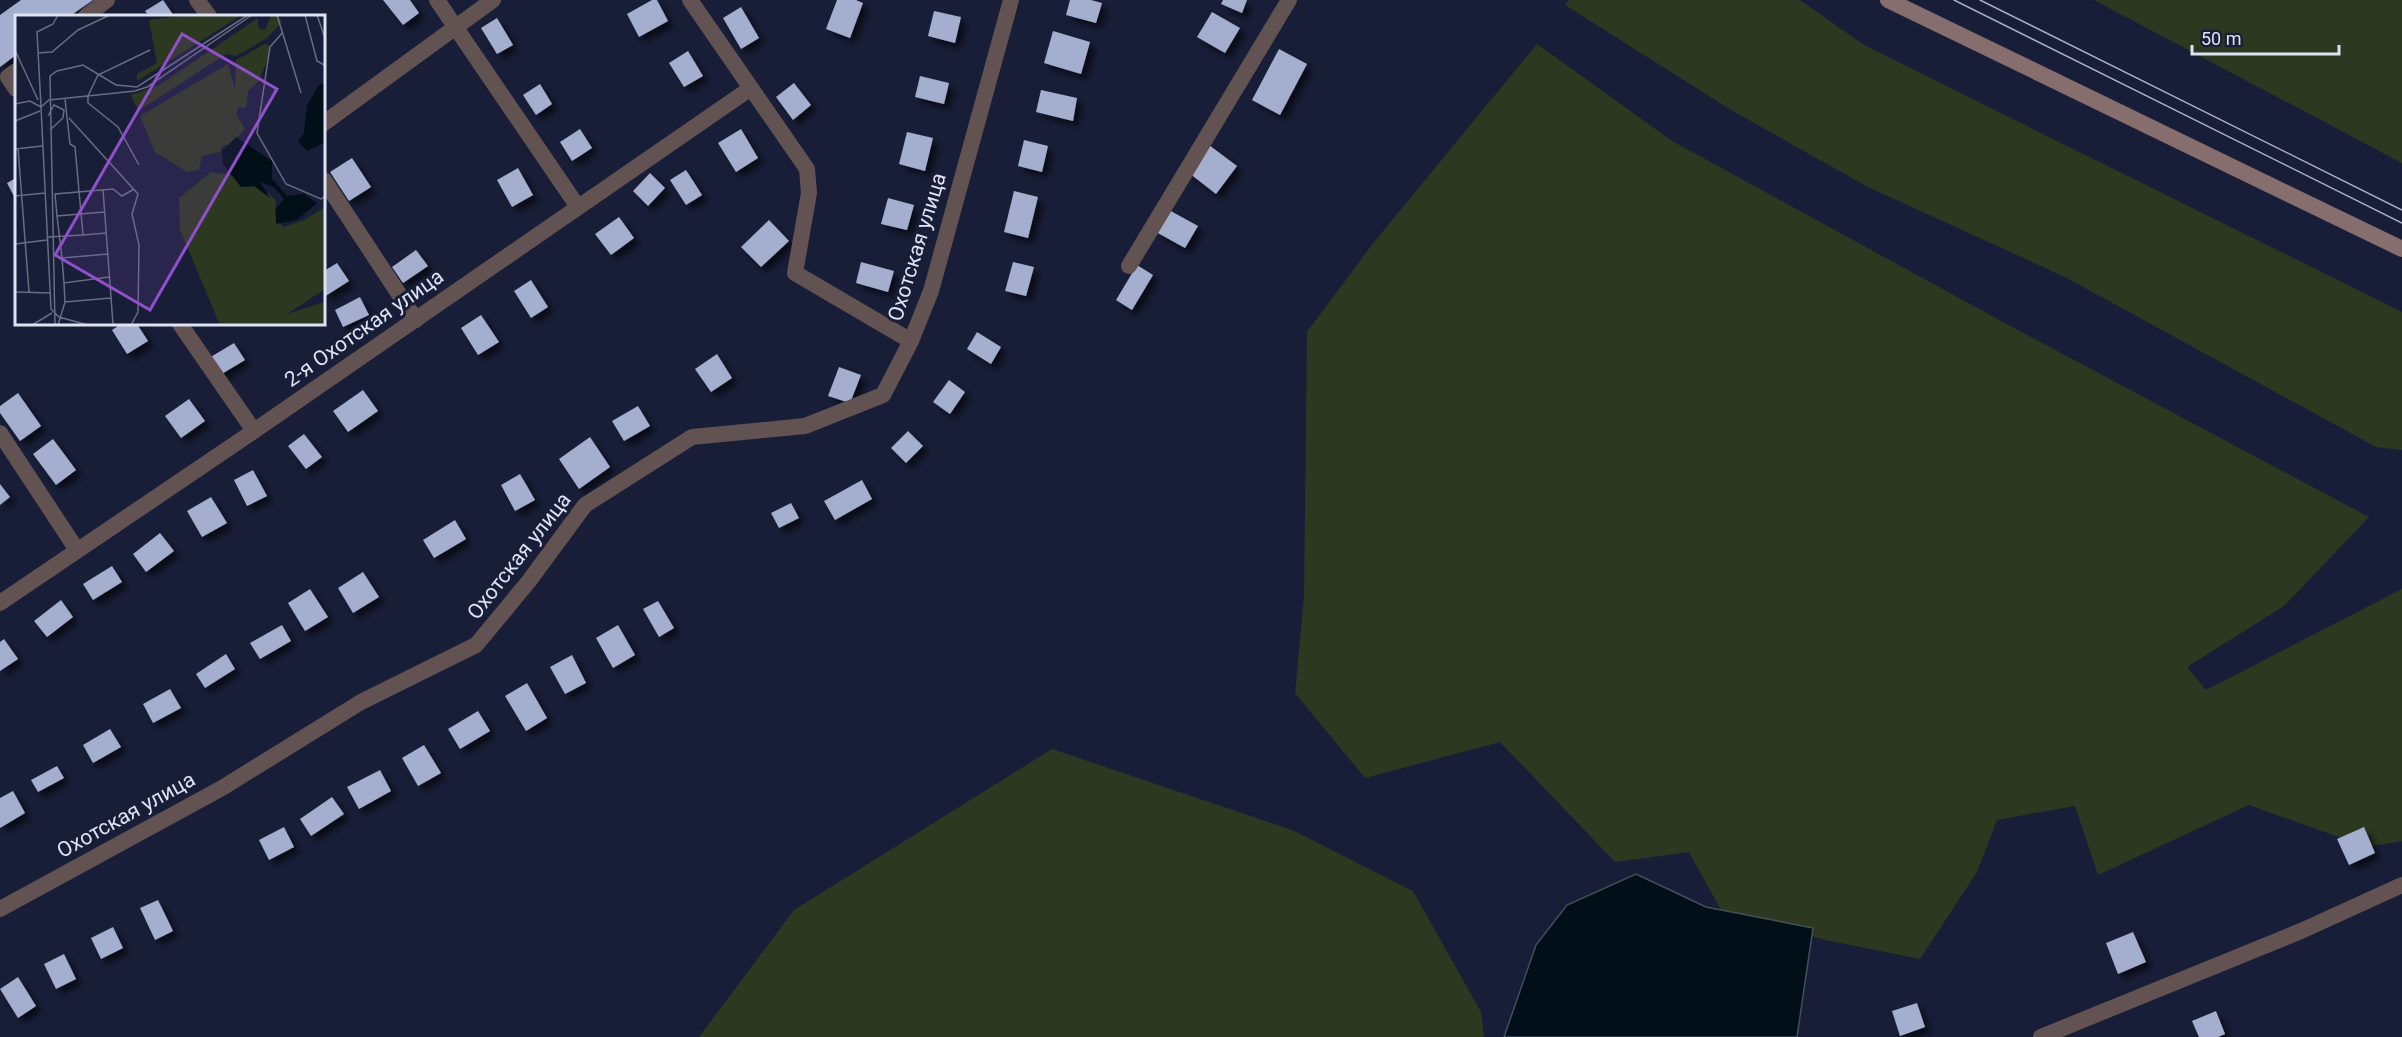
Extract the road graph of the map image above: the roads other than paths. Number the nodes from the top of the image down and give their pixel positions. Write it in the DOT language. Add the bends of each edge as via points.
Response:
graph roads {
  1 [pos="107,0"];
  2 [pos="197,0"];
  3 [pos="437,0"];
  4 [pos="493,0"];
  5 [pos="690,0"];
  6 [pos="1011,0"];
  7 [pos="1289,0"];
  8 [pos="1888,0"];
  9 [pos="87,15"];
  10 [pos="208,15"];
  11 [pos="456,28"];
  12 [pos="751,88"];
  13 [pos="326,122"];
  14 [pos="326,183"];
  15 [pos="578,207"];
  16 [pos="2402,249"];
  17 [pos="1129,266"];
  18 [pos="416,320"];
  19 [pos="181,326"];
  20 [pos="912,341"];
  21 [pos="254,432"];
  22 [pos="0,433"];
  23 [pos="77,550"];
  24 [pos="0,603"];
  25 [pos="2402,885"];
  26 [pos="0,909"];
  27 [pos="2041,1037"];
  1 -- 9 [label="street"];
  2 -- 10 [label="street"];
  3 -- 11 [label="street"];
  4 -- 11 [label="street"];
  5 -- 12 [label="street"];
  6 -- 20 [label="street, Охотская улица" via="931,291"];
  7 -- 17 [label="street"];
  8 -- 16 [label="main road"];
  11 -- 13 [label="street"];
  11 -- 15 [label="street"];
  12 -- 15 [label="street, 2-я Охотская улица"];
  12 -- 20 [label="street" via="807,169 809,193 795,273"];
  14 -- 18 [label="street"];
  15 -- 18 [label="street, 2-я Охотская улица"];
  18 -- 21 [label="street, 2-я Охотская улица"];
  19 -- 21 [label="street"];
  20 -- 26 [label="street, Охотская улица" via="883,395 805,426 692,437 585,505 476,645 361,702 222,788"];
  21 -- 23 [label="street, 2-я Охотская улица"];
  22 -- 23 [label="street"];
  23 -- 24 [label="street, 2-я Охотская улица"];
  25 -- 27 [label="street" via="2301,931"];
}
